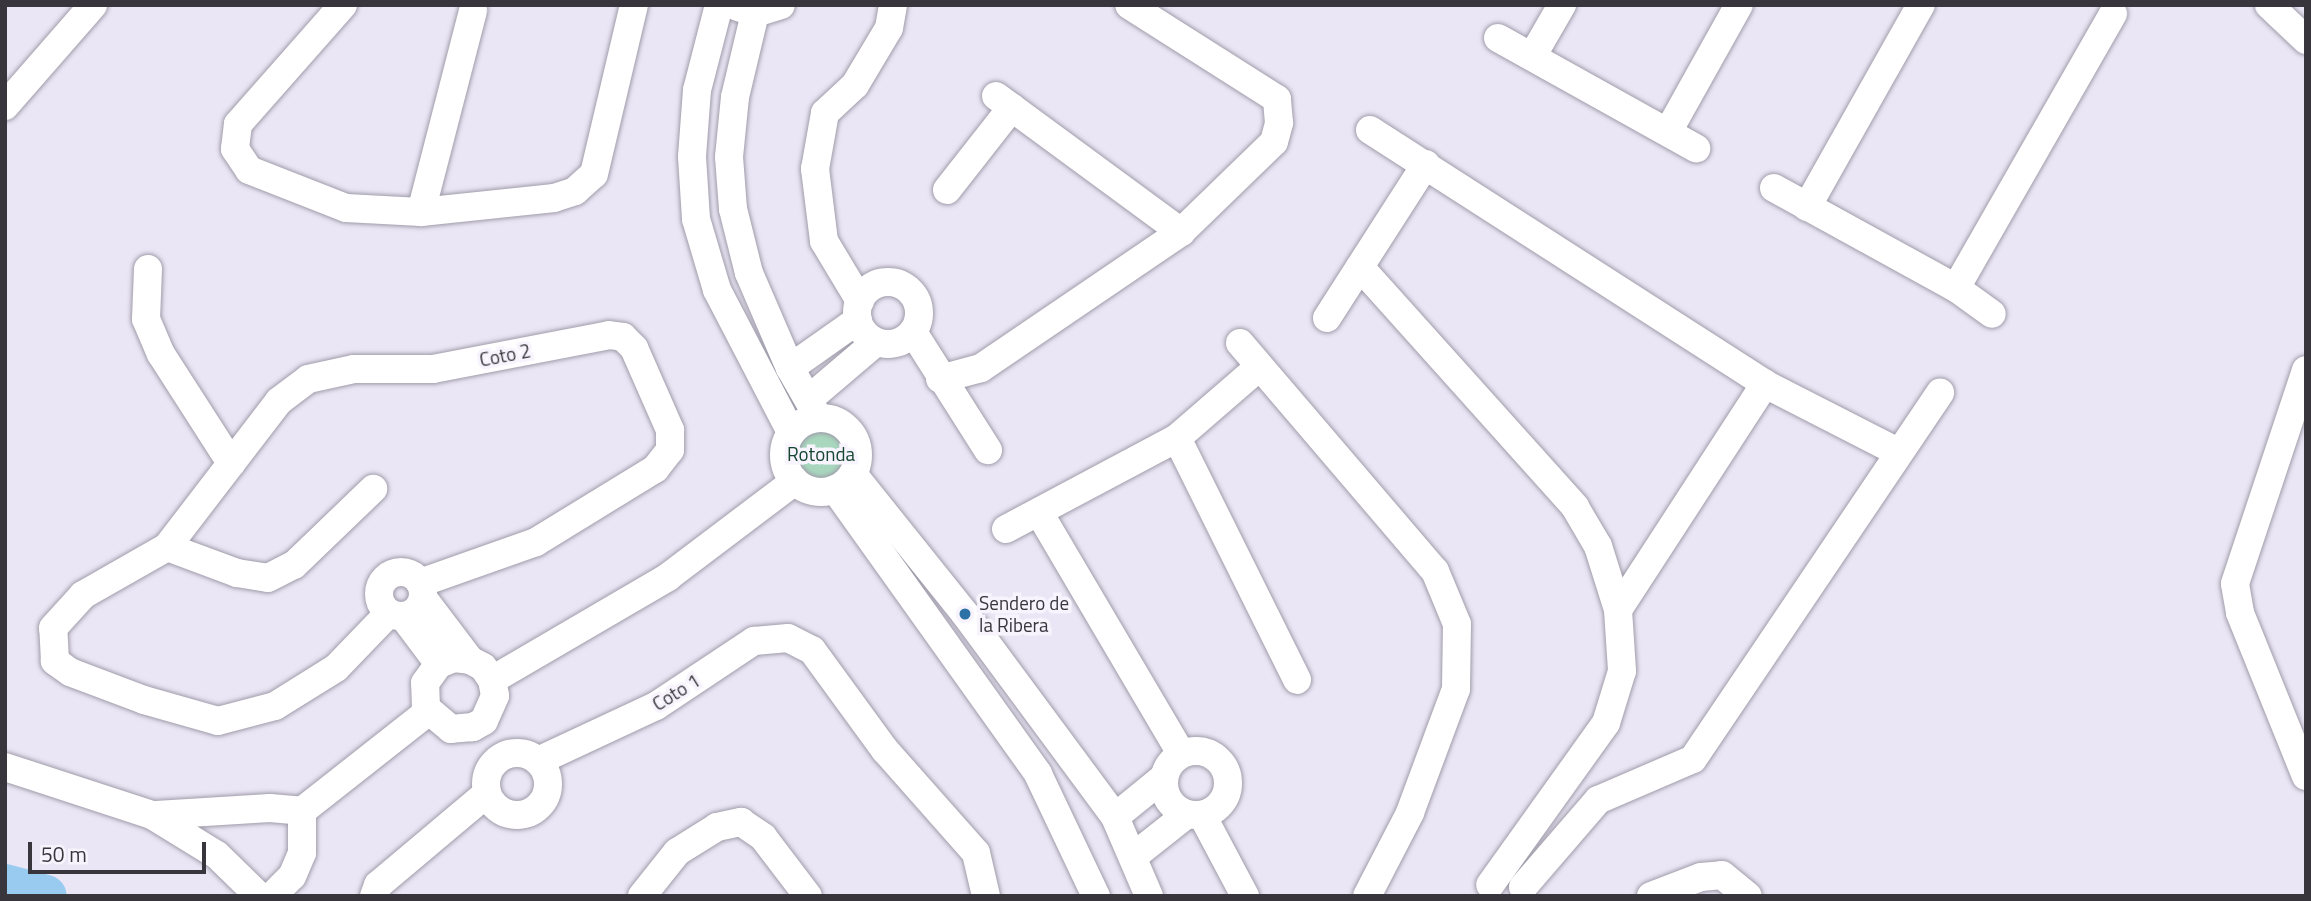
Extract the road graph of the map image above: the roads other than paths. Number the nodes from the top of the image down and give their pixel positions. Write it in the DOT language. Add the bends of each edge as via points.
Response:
graph roads {
  1 [pos="93,5"];
  2 [pos="343,5"];
  3 [pos="635,5"];
  4 [pos="719,5"];
  5 [pos="892,5"];
  6 [pos="1129,5"];
  7 [pos="1562,5"];
  8 [pos="1740,5"];
  9 [pos="1921,5"];
  10 [pos="2269,5"];
  11 [pos="757,8"];
  12 [pos="473,11"];
  13 [pos="2113,14"];
  14 [pos="1499,38"];
  15 [pos="2306,40"];
  16 [pos="1533,55"];
  17 [pos="5,106"];
  18 [pos="1370,130"];
  19 [pos="1669,130"];
  20 [pos="1696,148"];
  21 [pos="1426,164"];
  22 [pos="1774,188"];
  23 [pos="947,190"];
  24 [pos="1807,207"];
  25 [pos="421,212"];
  26 [pos="1181,232"];
  27 [pos="1360,267"];
  28 [pos="148,269"];
  29 [pos="1956,288"];
  30 [pos="859,311"];
  31 [pos="1992,314"];
  32 [pos="1327,318"];
  33 [pos="913,332"];
  34 [pos="876,342"];
  35 [pos="1240,343"];
  36 [pos="1259,367"];
  37 [pos="790,368"];
  38 [pos="2306,370"];
  39 [pos="940,379"];
  40 [pos="1765,384"];
  41 [pos="1940,393"];
  42 [pos="813,408"];
  43 [pos="791,432"];
  44 [pos="1177,438"];
  45 [pos="988,450"];
  46 [pos="1898,452"];
  47 [pos="231,463"];
  48 [pos="795,481"];
  49 [pos="844,482"];
  50 [pos="373,489"];
  51 [pos="1040,514"];
  52 [pos="1006,529"];
  53 [pos="167,547"];
  54 [pos="409,602"];
  55 [pos="1618,610"];
  56 [pos="470,660"];
  57 [pos="439,664"];
  58 [pos="492,680"];
  59 [pos="1297,680"];
  60 [pos="491,711"];
  61 [pos="429,712"];
  62 [pos="462,730"];
  63 [pos="510,752"];
  64 [pos="1181,753"];
  65 [pos="1585,757"];
  66 [pos="538,761"];
  67 [pos="5,767"];
  68 [pos="2306,776"];
  69 [pos="1163,778"];
  70 [pos="487,783"];
  71 [pos="1618,789"];
  72 [pos="302,811"];
  73 [pos="241,812"];
  74 [pos="152,815"];
  75 [pos="1194,815"];
  76 [pos="1115,817"];
  77 [pos="217,855"];
  78 [pos="1135,856"];
  79 [pos="1482,890"];
  80 [pos="1527,892"];
  81 [pos="259,896"];
  82 [pos="272,896"];
  83 [pos="374,896"];
  84 [pos="642,896"];
  85 [pos="808,896"];
  86 [pos="986,896"];
  87 [pos="1096,896"];
  88 [pos="1149,896"];
  89 [pos="1245,896"];
  90 [pos="1367,896"];
  91 [pos="1651,896"];
  92 [pos="1748,896"];
  1 -- 17 [label="street"];
  2 -- 25 [label="street" via="238,124 235,149 249,170 346,208"];
  3 -- 25 [label="street" via="594,174 575,191 554,198"];
  4 -- 43 [label="street" via="697,90 692,157 696,219 717,290"];
  5 -- 30 [label="street" via="890,28 855,85 825,113 815,169 824,241"];
  6 -- 26 [label="street" via="1277,99 1279,123 1274,142"];
  7 -- 16 [label="street"];
  8 -- 19 [label="street"];
  9 -- 24 [label="street"];
  10 -- 15 [label="street"];
  11 -- 37 [label="street" via="735,97 729,157 733,209 749,273"];
  12 -- 25 [label="street"];
  13 -- 29 [label="street"];
  14 -- 16 [label="street"];
  16 -- 19 [label="street"];
  18 -- 21 [label="street"];
  19 -- 20 [label="street"];
  21 -- 27 [label="street"];
  21 -- 40 [label="street"];
  22 -- 24 [label="street"];
  23 -- 26 [label="street" via="1004,102"];
  24 -- 29 [label="street"];
  26 -- 39 [label="street" via="981,368"];
  27 -- 32 [label="street"];
  27 -- 55 [label="street" via="1575,507 1598,546"];
  28 -- 47 [label="street" via="146,319 161,354"];
  29 -- 31 [label="street"];
  30 -- 33 [label="street" via="883,282 903,286 919,312"];
  30 -- 34 [label="street"];
  30 -- 37 [label="street"];
  33 -- 34 [label="street" via="896,343"];
  33 -- 39 [label="street"];
  34 -- 42 [label="street"];
  35 -- 36 [label="street"];
  36 -- 44 [label="street"];
  36 -- 90 [label="street" via="1435,571 1457,624 1455,689 1410,813"];
  37 -- 42 [label="street"];
  38 -- 68 [label="street" via="2235,583 2240,613"];
  39 -- 45 [label="street"];
  40 -- 46 [label="street"];
  40 -- 55 [label="street"];
  41 -- 46 [label="street"];
  42 -- 43 [label="street"];
  42 -- 49 [label="street" via="840,422 855,440 858,452"];
  43 -- 48 [label="street" via="783,452"];
  44 -- 51 [label="street"];
  44 -- 59 [label="street"];
  46 -- 71 [label="street" via="1693,759 1645,782"];
  47 -- 53 [label="street"];
  47 -- 54 [label="street, Coto 2" via="279,401 308,379 354,369 433,369 609,335 623,337 634,348 670,430 670,450 655,469 536,542"];
  48 -- 49 [label="street" via="813,491"];
  48 -- 58 [label="street" via="668,577"];
  49 -- 76 [label="street" via="965,614"];
  49 -- 87 [label="street" via="1038,774"];
  50 -- 53 [label="street" via="294,565 268,578 237,573"];
  51 -- 52 [label="street"];
  51 -- 64 [label="street"];
  53 -- 54 [label="street" via="83,595 53,628 55,661 144,700 218,721 285,700 336,667"];
  54 -- 56 [label="street"];
  54 -- 57 [label="street"];
  55 -- 65 [label="street" via="1622,671 1606,723"];
  56 -- 57 [label="street" via="454,658"];
  56 -- 58 [label="street" via="483,667"];
  57 -- 61 [label="street" via="425,684"];
  58 -- 60 [label="street"];
  60 -- 62 [label="street" via="473,727"];
  60 -- 63 [label="street"];
  61 -- 62 [label="street" via="441,725"];
  61 -- 72 [label="street"];
  62 -- 70 [label="street"];
  63 -- 66 [label="street"];
  63 -- 70 [label="street" via="492,763"];
  64 -- 69 [label="street"];
  64 -- 75 [label="street" via="1197,750 1211,755 1223,766 1228,780 1225,796 1216,808"];
  65 -- 71 [label="street"];
  65 -- 79 [label="street"];
  66 -- 70 [label="street" via="548,789 531,813 510,815"];
  66 -- 86 [label="street, Coto 1" via="656,706 754,641 788,638 812,650 885,750 976,853"];
  67 -- 74 [label="street"];
  69 -- 75 [label="street" via="1169,798"];
  69 -- 76 [label="street"];
  70 -- 83 [label="street" via="377,885"];
  71 -- 80 [label="street" via="1598,800"];
  72 -- 73 [label="street" via="270,808"];
  72 -- 82 [label="street" via="302,853 292,876"];
  73 -- 74 [label="street"];
  73 -- 77 [label="street"];
  74 -- 77 [label="street"];
  75 -- 78 [label="street"];
  75 -- 89 [label="street"];
  76 -- 78 [label="street"];
  77 -- 81 [label="street"];
  78 -- 88 [label="street"];
  79 -- 80 [label="street" via="1508,882"];
  84 -- 85 [label="street" via="677,852 717,827 741,822 763,838"];
  91 -- 92 [label="street" via="1701,877 1722,875"];
}
